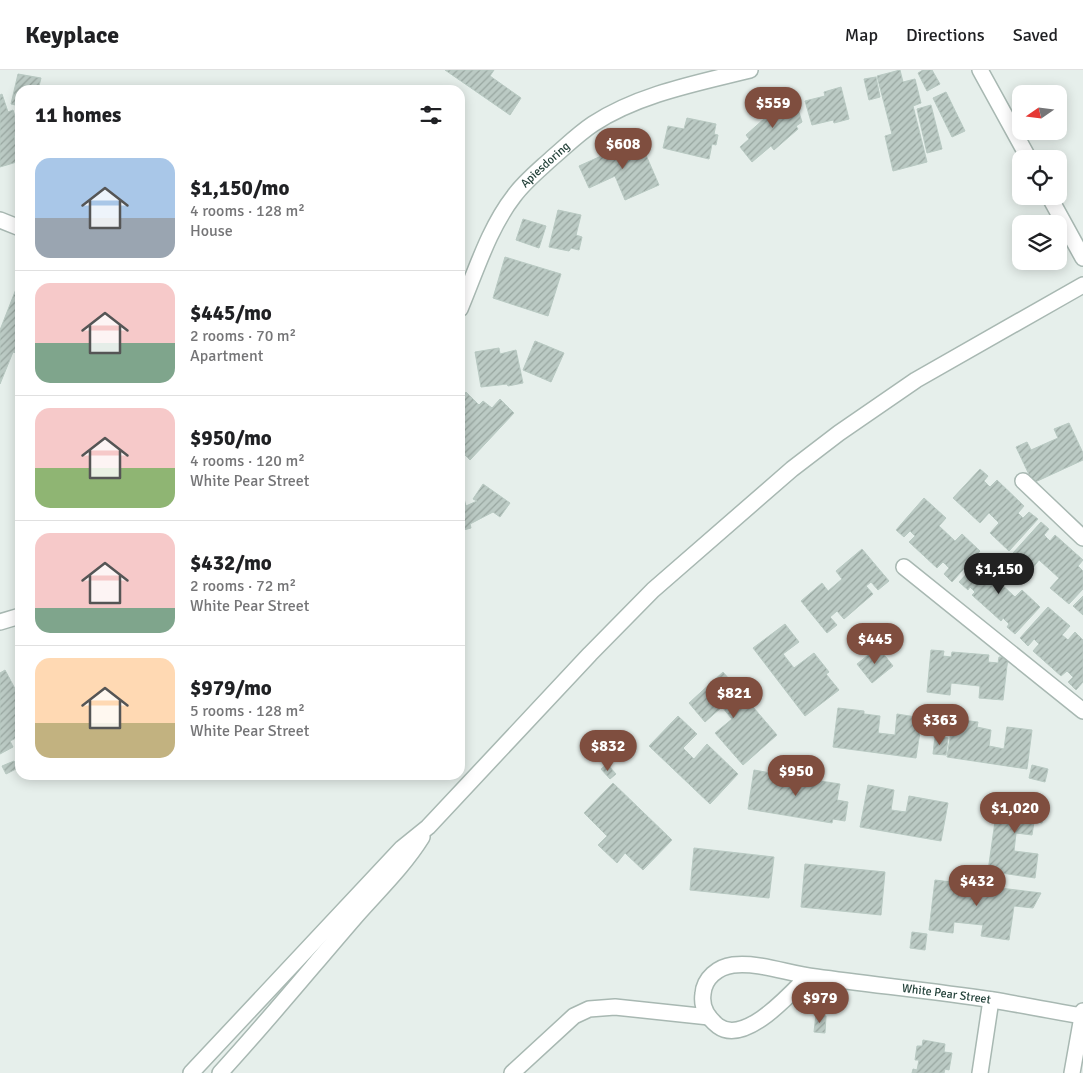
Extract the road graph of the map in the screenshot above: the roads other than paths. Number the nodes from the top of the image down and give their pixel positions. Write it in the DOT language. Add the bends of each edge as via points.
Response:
graph roads {
  1 [pos="750,70"];
  2 [pos="980,70"];
  3 [pos="1023,150"];
  4 [pos="1054,205"];
  5 [pos="0,220"];
  6 [pos="15,226"];
  7 [pos="1083,258"];
  8 [pos="1083,285"];
  9 [pos="465,297"];
  10 [pos="1023,481"];
  11 [pos="1083,538"];
  12 [pos="904,567"];
  13 [pos="15,618"];
  14 [pos="0,622"];
  15 [pos="1083,711"];
  16 [pos="428,827"];
  17 [pos="808,976"];
  18 [pos="992,1000"];
  19 [pos="1083,1014"];
  20 [pos="709,1017"];
  21 [pos="191,1073"];
  22 [pos="220,1073"];
  23 [pos="512,1073"];
  24 [pos="980,1073"];
  25 [pos="1072,1073"];
  1 -- 9 [label="street, Apiesdoring" via="657,95 592,124 514,195 500,217"];
  2 -- 3 [label="street"];
  4 -- 7 [label="street"];
  5 -- 6 [label="street"];
  8 -- 16 [label="street" via="916,380 792,469 653,590"];
  10 -- 11 [label="street"];
  12 -- 15 [label="street"];
  13 -- 14 [label="street"];
  16 -- 21 [label="street" via="402,848"];
  16 -- 22 [label="street" via="410,856"];
  17 -- 18 [label="street, White Pear Street"];
  17 -- 20 [label="street" via="762,1019 747,1028 721,1028"];
  17 -- 20 [label="street, White Pear Street" via="753,964 725,966 708,979 703,989 702,1001"];
  18 -- 19 [label="street, White Pear Street"];
  18 -- 24 [label="street"];
  19 -- 25 [label="street"];
  20 -- 23 [label="street" via="615,1007 589,1009 574,1016"];
}
